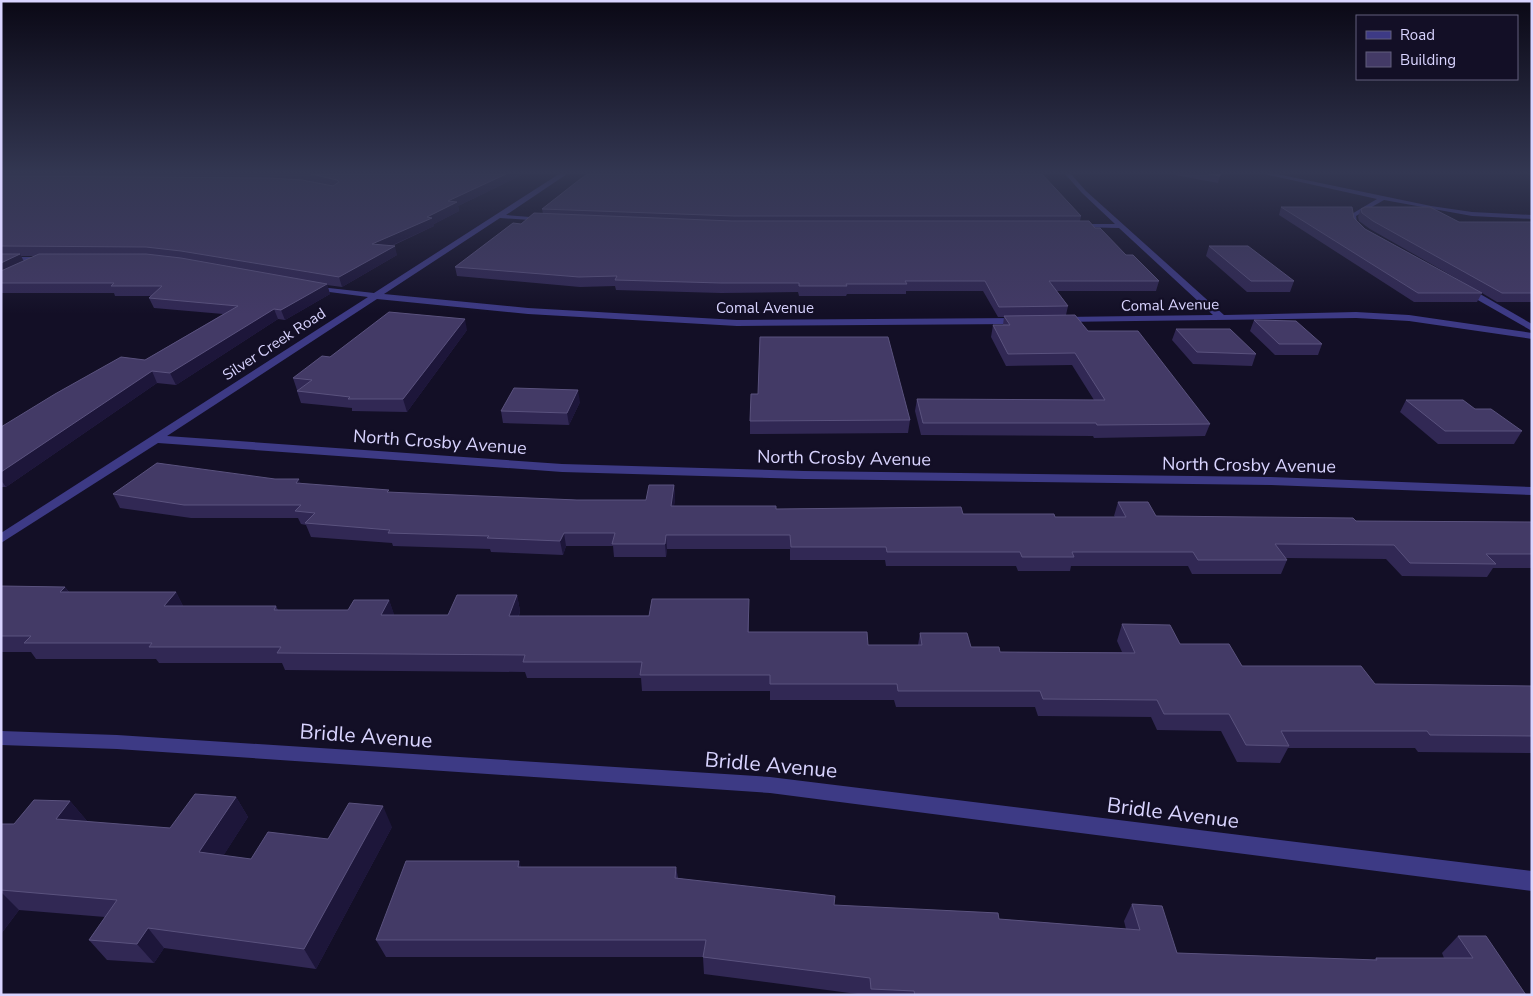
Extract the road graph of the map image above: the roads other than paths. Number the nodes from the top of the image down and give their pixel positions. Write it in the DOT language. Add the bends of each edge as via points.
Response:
graph roads {
  1 [pos="491,220"];
  2 [pos="548,220"];
  3 [pos="1116,220"];
  4 [pos="1354,220"];
  5 [pos="554,221"];
  6 [pos="1073,226"];
  7 [pos="1122,226"];
  8 [pos="1366,233"];
  9 [pos="1,259"];
  10 [pos="42,260"];
  11 [pos="52,260"];
  12 [pos="26,268"];
  13 [pos="1457,285"];
  14 [pos="306,286"];
  15 [pos="376,296"];
  16 [pos="1221,318"];
  17 [pos="1034,321"];
  18 [pos="1054,321"];
  19 [pos="1532,328"];
  20 [pos="1532,336"];
  21 [pos="156,438"];
  22 [pos="1532,491"];
  23 [pos="1,539"];
  24 [pos="1,738"];
  25 [pos="1532,881"];
  1 -- 15 [label="street, Silver Creek Road"];
  2 -- 5 [label="street"];
  3 -- 7 [label="street"];
  4 -- 8 [label="street"];
  6 -- 7 [label="street"];
  7 -- 16 [label="street"];
  9 -- 10 [label="street"];
  10 -- 11 [label="street"];
  10 -- 12 [label="street"];
  13 -- 19 [label="street"];
  14 -- 15 [label="street, Comal Avenue"];
  15 -- 17 [label="street, Comal Avenue" via="528,311 737,323"];
  15 -- 21 [label="street, Silver Creek Road"];
  16 -- 18 [label="street, Comal Avenue"];
  16 -- 20 [label="street, Comal Avenue" via="1409,318"];
  21 -- 22 [label="street, North Crosby Avenue" via="562,468 804,475 1271,481"];
  21 -- 23 [label="street, Silver Creek Road"];
  24 -- 25 [label="street, Bridle Avenue" via="117,742 770,785"];
}
